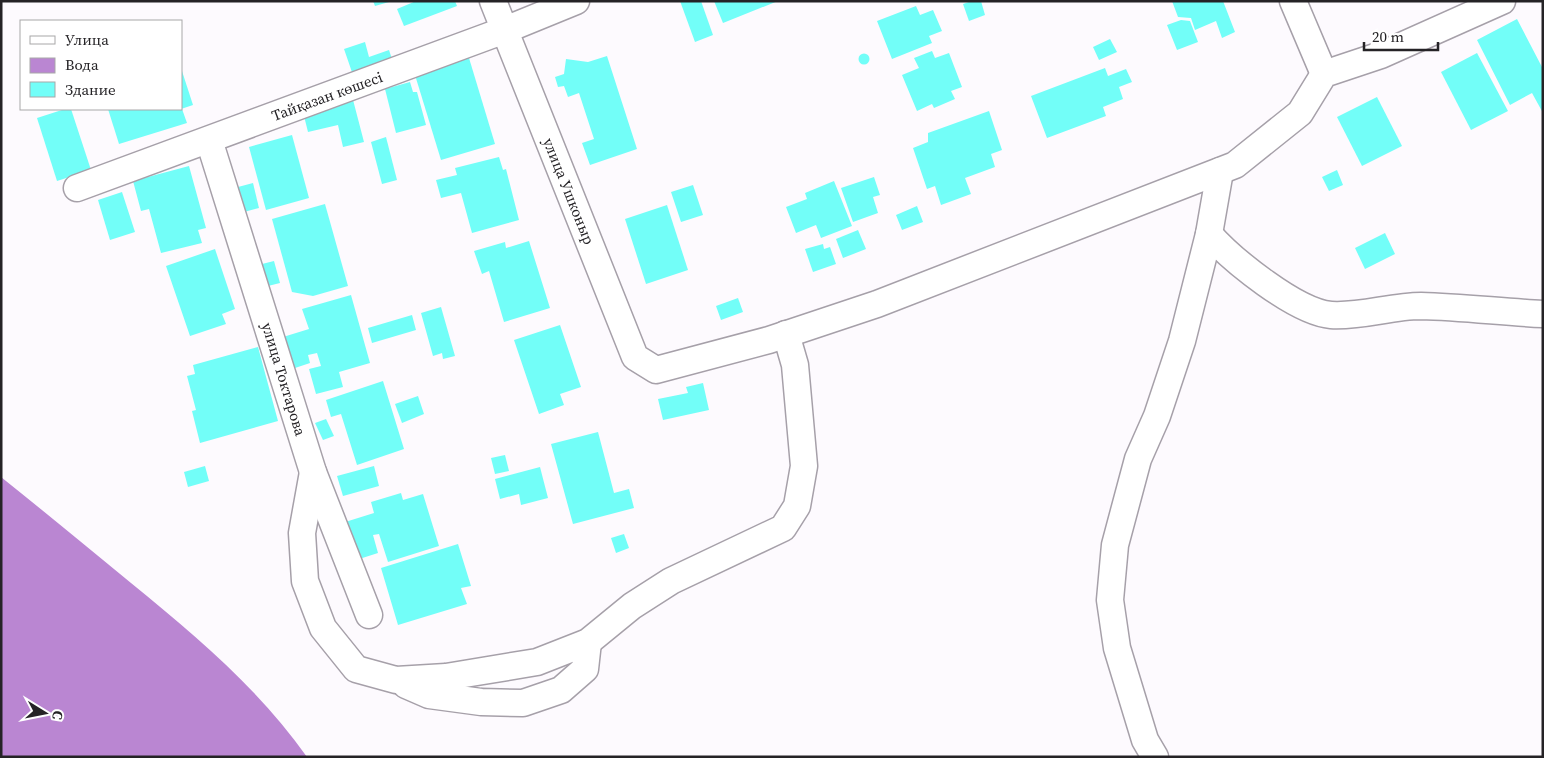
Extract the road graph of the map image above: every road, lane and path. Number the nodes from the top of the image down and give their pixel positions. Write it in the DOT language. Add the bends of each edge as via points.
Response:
graph roads {
  1 [pos="493,1"];
  2 [pos="576,1"];
  3 [pos="1293,1"];
  4 [pos="1502,1"];
  5 [pos="505,30"];
  6 [pos="1324,74"];
  7 [pos="209,140"];
  8 [pos="1220,171"];
  9 [pos="77,188"];
  10 [pos="1209,234"];
  11 [pos="1543,314"];
  12 [pos="786,334"];
  13 [pos="313,472"];
  14 [pos="369,615"];
  15 [pos="588,642"];
  16 [pos="396,680"];
  17 [pos="1155,757"];
  1 -- 5 [label="street, улица Ушконыр"];
  2 -- 5 [label="street, Тайқазан көшесі"];
  3 -- 6 [label="street"];
  4 -- 6 [label="street" via="1381,55"];
  5 -- 7 [label="street, Тайқазан көшесі"];
  5 -- 12 [label="street, улица Ушконыр" via="635,357 656,370"];
  6 -- 8 [label="street" via="1300,112 1235,165"];
  7 -- 9 [label="street, Тайқазан көшесі"];
  7 -- 13 [label="street, улица Токтарова"];
  8 -- 10 [label="street"];
  8 -- 12 [label="street" via="877,304"];
  10 -- 11 [label="street" via="1228,255 1266,284 1307,307 1330,315 1420,306"];
  10 -- 17 [label="street" via="1182,341 1157,416 1138,459 1115,546 1110,600 1117,648 1145,740"];
  12 -- 15 [label="street" via="795,365 804,466 797,506 782,528 671,581 632,606"];
  13 -- 14 [label="street, улица Токтарова"];
  13 -- 16 [label="street" via="302,532 305,581 323,628 356,669"];
  15 -- 16 [label="street" via="537,662 446,678"];
  15 -- 16 [label="street" via="585,669 561,690 523,703 481,702 429,695"];
}
